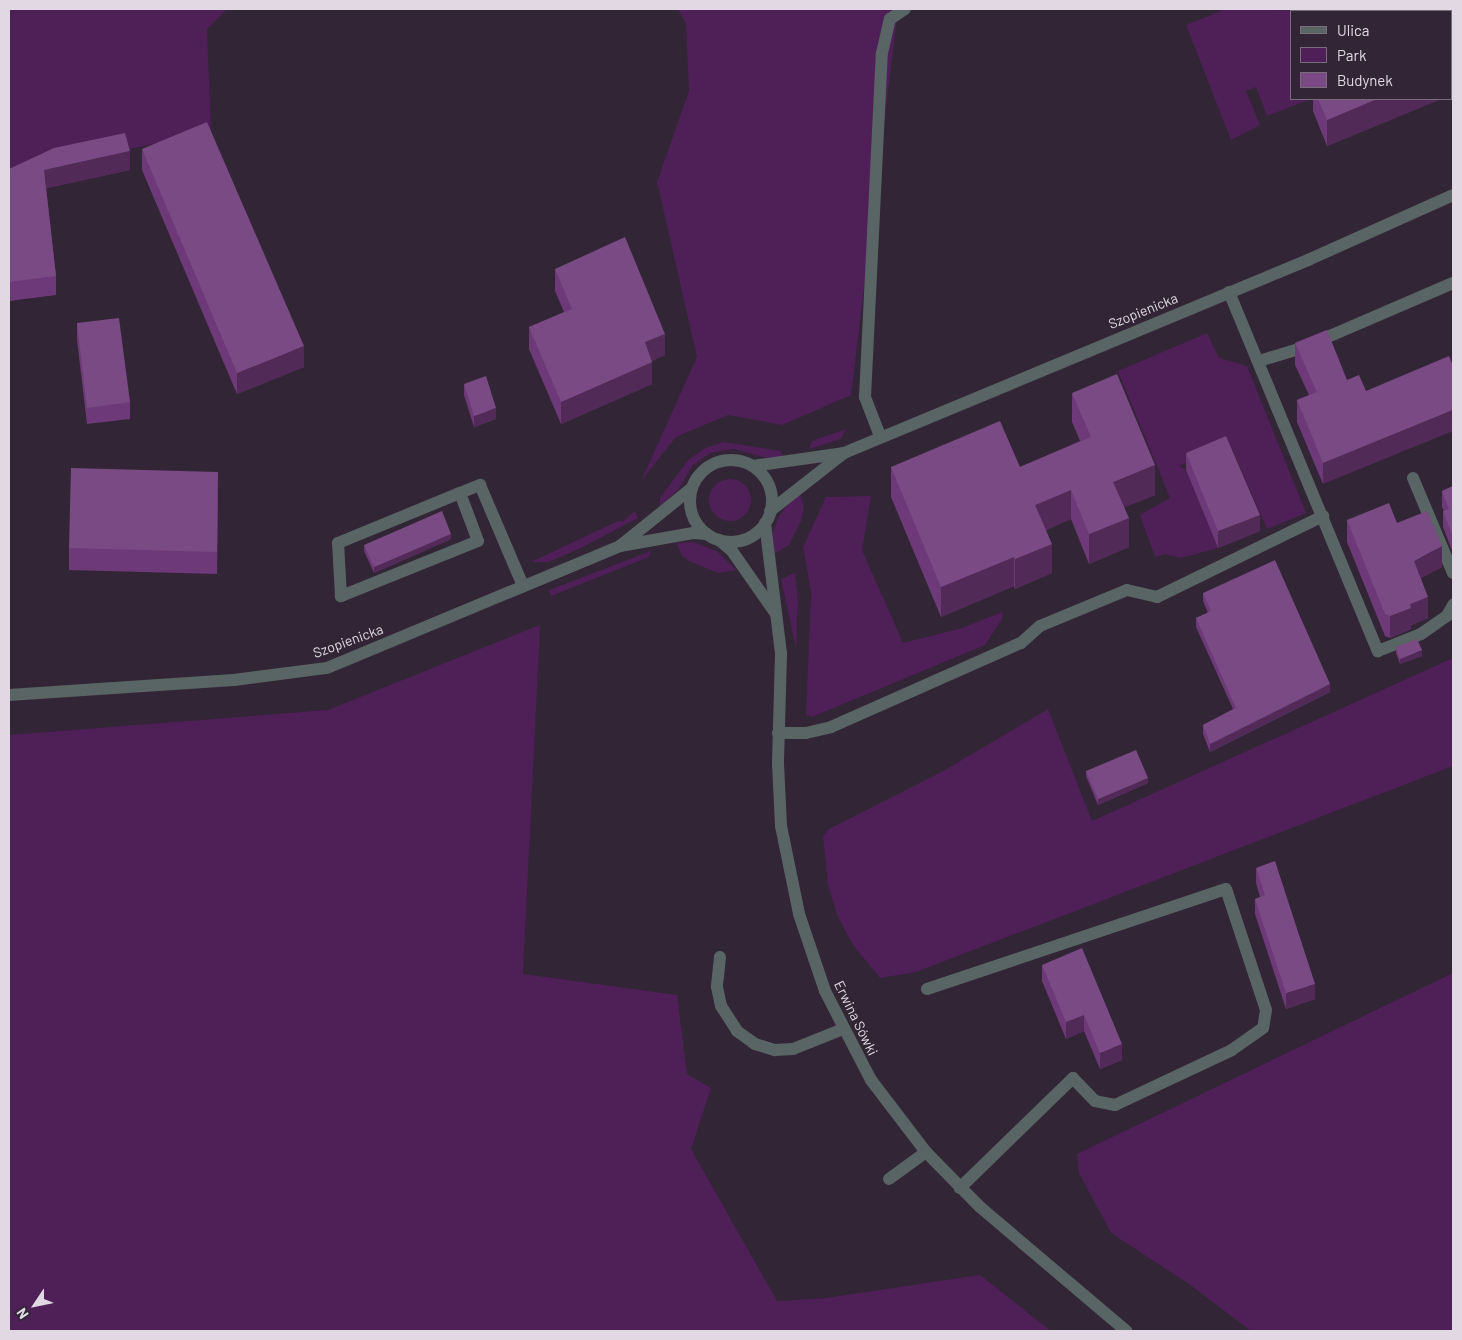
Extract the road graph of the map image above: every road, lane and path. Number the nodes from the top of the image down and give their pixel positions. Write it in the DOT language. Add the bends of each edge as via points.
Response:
graph roads {
  1 [pos="905,9"];
  2 [pos="1453,197"];
  3 [pos="1453,283"];
  4 [pos="1229,292"];
  5 [pos="1259,361"];
  6 [pos="880,436"];
  7 [pos="844,453"];
  8 [pos="753,466"];
  9 [pos="1413,478"];
  10 [pos="692,488"];
  11 [pos="460,493"];
  12 [pos="1323,516"];
  13 [pos="768,517"];
  14 [pos="707,534"];
  15 [pos="719,540"];
  16 [pos="620,546"];
  17 [pos="1453,573"];
  18 [pos="524,586"];
  19 [pos="1453,606"];
  20 [pos="776,614"];
  21 [pos="9,695"];
  22 [pos="778,733"];
  23 [pos="720,957"];
  24 [pos="927,989"];
  25 [pos="843,1029"];
  26 [pos="926,1152"];
  27 [pos="889,1179"];
  28 [pos="960,1188"];
  29 [pos="1126,1331"];
  1 -- 6 [label="street" via="890,19 882,53 865,397"];
  2 -- 4 [label="street, Szopienicka"];
  3 -- 5 [label="street" via="1302,348"];
  4 -- 5 [label="street"];
  4 -- 6 [label="street, Szopienicka"];
  5 -- 12 [label="street"];
  6 -- 7 [label="street, Szopienicka"];
  7 -- 8 [label="street, Szopienicka"];
  7 -- 13 [label="street, Szopienicka"];
  8 -- 10 [label="street" via="735,460 717,462 697,477"];
  8 -- 13 [label="street" via="768,484"];
  9 -- 17 [label="street"];
  10 -- 14 [label="street" via="692,513"];
  10 -- 16 [label="street, Szopienicka"];
  11 -- 11 [label="street" via="338,543 341,596 478,541"];
  11 -- 18 [label="street" via="480,485"];
  12 -- 19 [label="street" via="1378,651 1421,634 1447,616"];
  12 -- 22 [label="street" via="1158,597 1126,590 1040,626 1021,642 831,726 806,733"];
  13 -- 15 [label="street" via="745,539"];
  13 -- 20 [label="street, Erwina Sówki"];
  14 -- 15 [label="street"];
  14 -- 16 [label="street, Szopienicka" via="693,533"];
  15 -- 20 [label="street, Erwina Sówki" via="732,551"];
  16 -- 18 [label="street, Szopienicka"];
  18 -- 21 [label="street, Szopienicka" via="327,668 234,680"];
  20 -- 22 [label="street, Erwina Sówki" via="781,654"];
  22 -- 25 [label="street, Erwina Sówki" via="780,812 792,888 814,964"];
  23 -- 25 [label="street" via="718,987 721,1006 737,1031 755,1044 775,1050 793,1049"];
  24 -- 28 [label="street" via="1226,889 1266,1010 1263,1028 1232,1050 1115,1105 1095,1101 1074,1078"];
  25 -- 26 [label="street, Erwina Sówki" via="871,1080"];
  26 -- 27 [label="street"];
  26 -- 28 [label="street, Erwina Sówki"];
  28 -- 29 [label="street, Erwina Sówki"];
}
